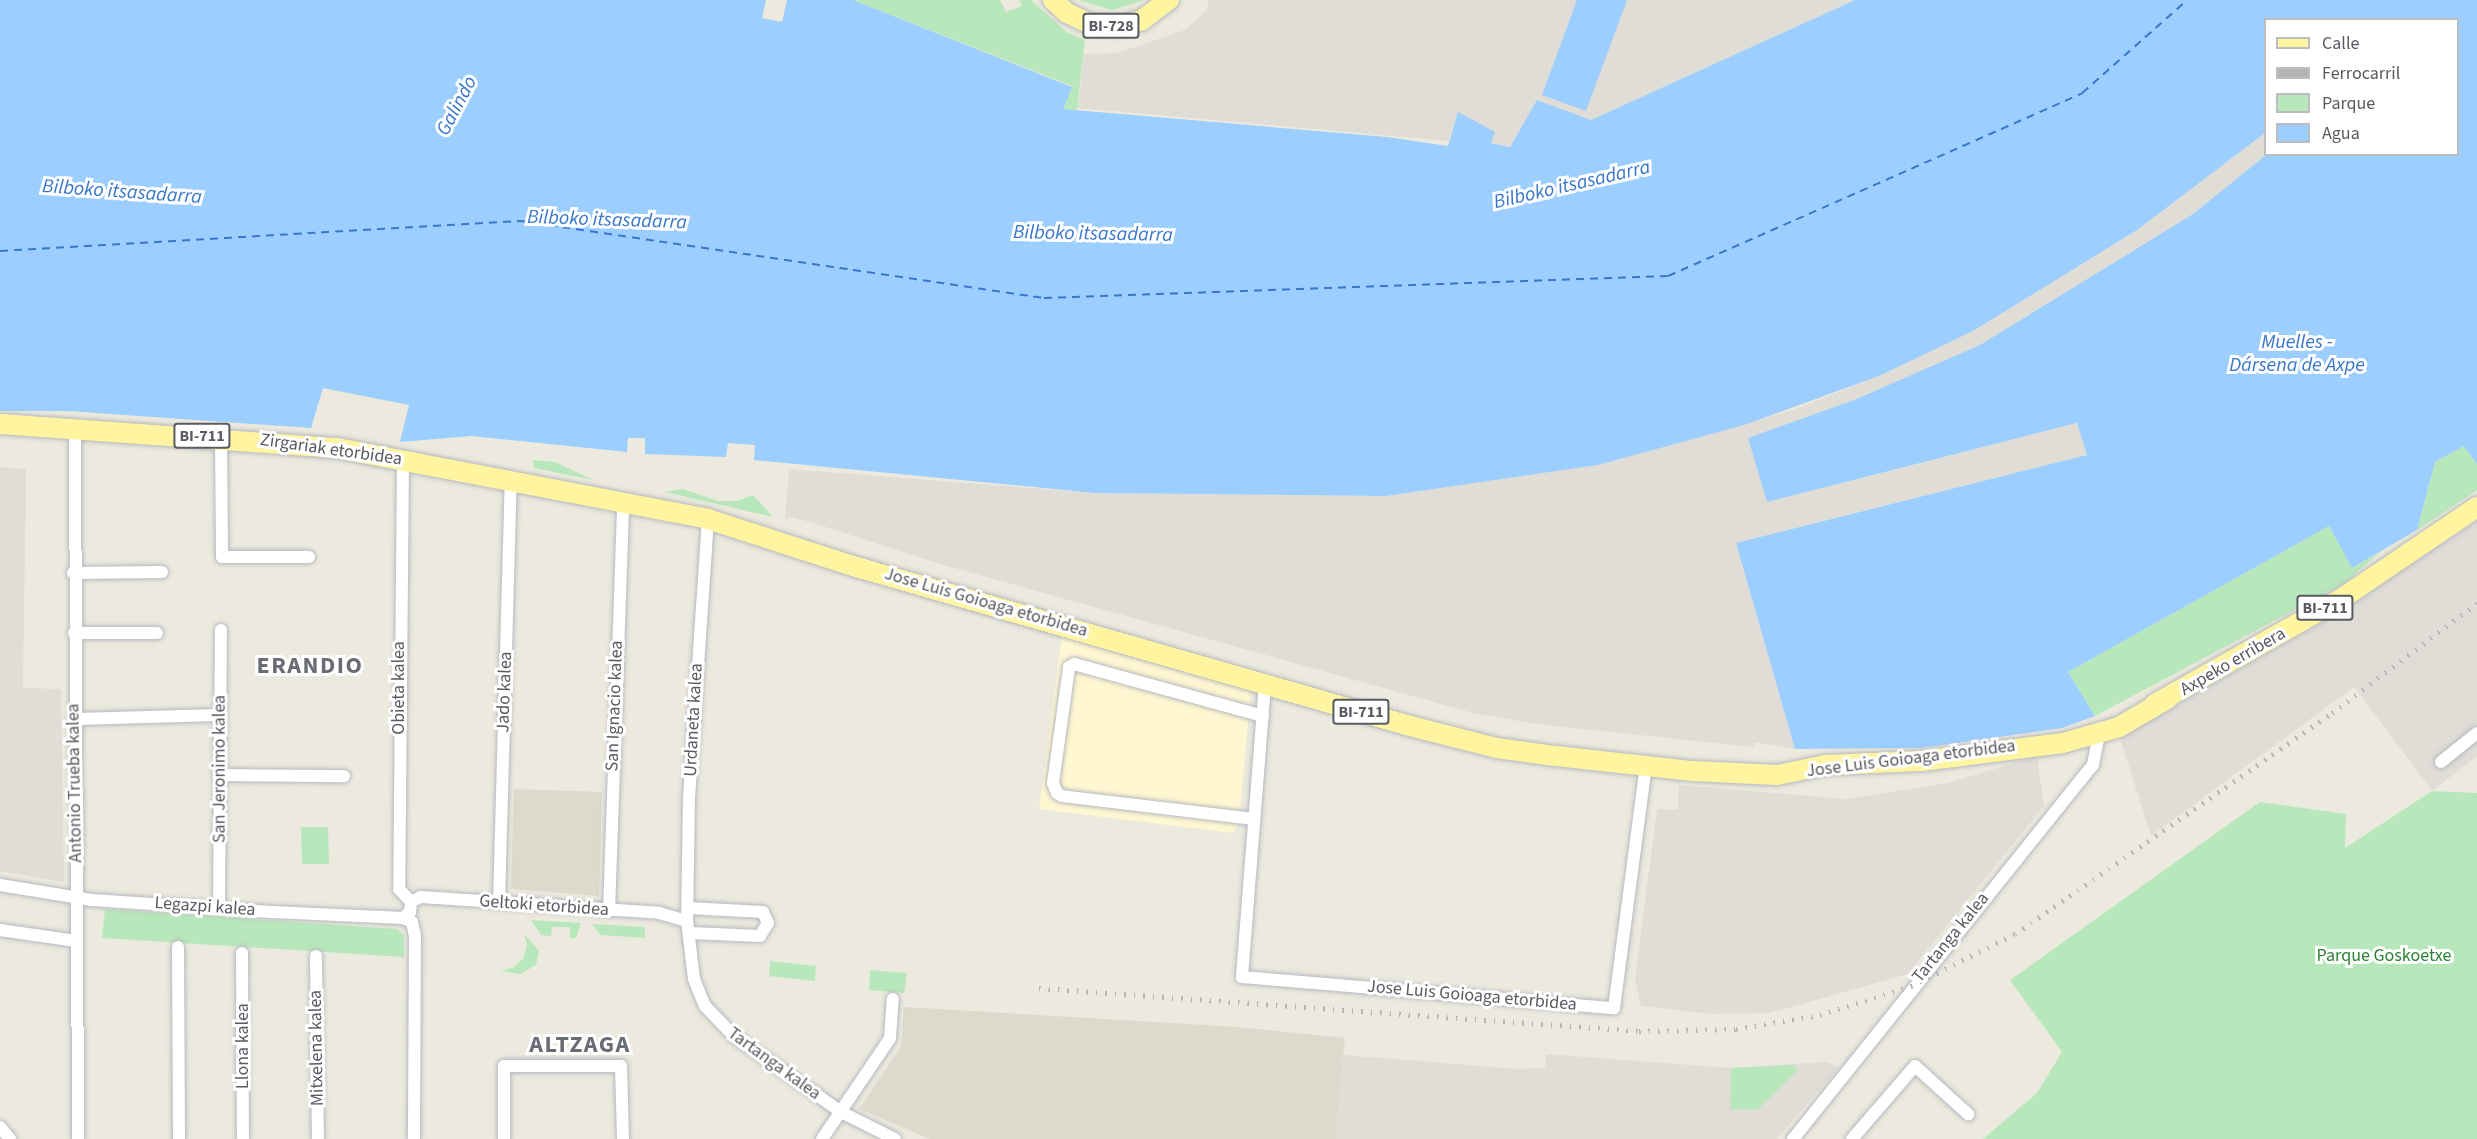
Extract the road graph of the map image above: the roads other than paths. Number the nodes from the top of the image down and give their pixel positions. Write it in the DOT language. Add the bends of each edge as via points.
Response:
graph roads {
  1 [pos="1053,0"];
  2 [pos="1169,0"];
  3 [pos="0,424"];
  4 [pos="75,428"];
  5 [pos="221,437"];
  6 [pos="402,464"];
  7 [pos="511,483"];
  8 [pos="623,500"];
  9 [pos="2477,507"];
  10 [pos="708,519"];
  11 [pos="309,557"];
  12 [pos="162,572"];
  13 [pos="73,573"];
  14 [pos="221,630"];
  15 [pos="74,633"];
  16 [pos="157,633"];
  17 [pos="1265,684"];
  18 [pos="2166,699"];
  19 [pos="220,715"];
  20 [pos="1263,716"];
  21 [pos="74,719"];
  22 [pos="2477,733"];
  23 [pos="2099,734"];
  24 [pos="2033,745"];
  25 [pos="2441,762"];
  26 [pos="1646,765"];
  27 [pos="219,775"];
  28 [pos="344,776"];
  29 [pos="1254,819"];
  30 [pos="0,885"];
  31 [pos="76,898"];
  32 [pos="499,902"];
  33 [pos="219,908"];
  34 [pos="688,908"];
  35 [pos="408,911"];
  36 [pos="609,911"];
  37 [pos="689,927"];
  38 [pos="0,930"];
  39 [pos="76,942"];
  40 [pos="178,947"];
  41 [pos="242,953"];
  42 [pos="316,956"];
  43 [pos="893,999"];
  44 [pos="841,1112"];
  45 [pos="1968,1114"];
  46 [pos="0,1127"];
  47 [pos="890,1138"];
  48 [pos="10,1139"];
  49 [pos="78,1139"];
  50 [pos="179,1139"];
  51 [pos="243,1139"];
  52 [pos="318,1139"];
  53 [pos="414,1139"];
  54 [pos="504,1139"];
  55 [pos="623,1139"];
  56 [pos="822,1139"];
  57 [pos="1793,1139"];
  58 [pos="1852,1139"];
  1 -- 2 [label="main road, BI-728" via="1067,13 1091,24 1117,26 1143,20"];
  3 -- 4 [label="main road, Zirgariak etorbidea / BI-711"];
  4 -- 5 [label="main road, Zirgariak etorbidea / BI-711"];
  4 -- 13 [label="street, Antonio Trueba kalea"];
  5 -- 6 [label="main road, Zirgariak etorbidea / BI-711" via="287,442"];
  5 -- 11 [label="street" via="222,556"];
  6 -- 7 [label="main road, Zirgariak etorbidea / BI-711"];
  6 -- 35 [label="street, Obieta kalea" via="399,889"];
  7 -- 8 [label="main road, Zirgariak etorbidea / BI-711"];
  7 -- 32 [label="street, Jado kalea"];
  8 -- 10 [label="main road, BI-711"];
  8 -- 36 [label="street, San Ignacio kalea"];
  9 -- 18 [label="main road, Axpeko erribera / BI-711" via="2344,597"];
  10 -- 17 [label="main road, Jose Luis Goioaga etorbidea / BI-711" via="853,566"];
  10 -- 34 [label="street, Urdaneta kalea" via="693,719"];
  12 -- 13 [label="street"];
  13 -- 15 [label="street, Antonio Trueba kalea"];
  14 -- 19 [label="street, San Jeronimo kalea"];
  15 -- 16 [label="street"];
  15 -- 21 [label="street, Antonio Trueba kalea"];
  17 -- 20 [label="street, Jose Luis Goioaga etorbidea"];
  17 -- 26 [label="main road, Jose Luis Goioaga etorbidea / BI-711" via="1497,748"];
  18 -- 23 [label="main road, Jose Luis Goioaga etorbidea / BI-711" via="2120,727"];
  18 -- 24 [label="main road, Axpeko erribera / BI-711"];
  19 -- 21 [label="street"];
  19 -- 27 [label="street, San Jeronimo kalea"];
  20 -- 29 [label="street, Jose Luis Goioaga etorbidea"];
  20 -- 29 [label="street, Jose Luis Goioaga etorbidea" via="1074,664 1069,668 1053,789 1062,796"];
  21 -- 31 [label="street, Antonio Trueba kalea"];
  22 -- 25 [label="street"];
  23 -- 24 [label="main road, Jose Luis Goioaga etorbidea / BI-711"];
  23 -- 57 [label="street, Tartanga kalea" via="2093,765"];
  24 -- 26 [label="main road, Jose Luis Goioaga etorbidea / BI-711" via="1922,761 1826,765 1777,775"];
  26 -- 29 [label="street, Jose Luis Goioaga etorbidea" via="1614,1008 1242,976"];
  27 -- 28 [label="street"];
  27 -- 33 [label="street, San Jeronimo kalea"];
  30 -- 31 [label="street, Legazpi kalea"];
  31 -- 33 [label="street, Legazpi kalea"];
  31 -- 39 [label="street, Antonio Trueba kalea"];
  32 -- 35 [label="street, Geltoki etorbidea" via="421,897"];
  32 -- 36 [label="street, Geltoki etorbidea"];
  33 -- 35 [label="street, Legazpi kalea"];
  34 -- 37 [label="street, Urdaneta kalea"];
  34 -- 37 [label="street, Geltoki etorbidea" via="763,912 768,923 760,936"];
  35 -- 53 [label="street, Obieta kalea" via="415,936"];
  36 -- 37 [label="street, Geltoki etorbidea" via="659,913"];
  37 -- 44 [label="street, Tartanga kalea" via="696,987 720,1024"];
  38 -- 39 [label="street"];
  39 -- 49 [label="street, Antonio Trueba kalea"];
  40 -- 50 [label="street"];
  41 -- 51 [label="street, Llona kalea"];
  42 -- 52 [label="street, Mitxelena kalea"];
  43 -- 44 [label="street" via="890,1038"];
  44 -- 47 [label="street, Tartanga kalea"];
  44 -- 56 [label="street"];
  45 -- 58 [label="street" via="1915,1065"];
  46 -- 48 [label="street"];
  54 -- 55 [label="street" via="504,1066 621,1066"];
}
